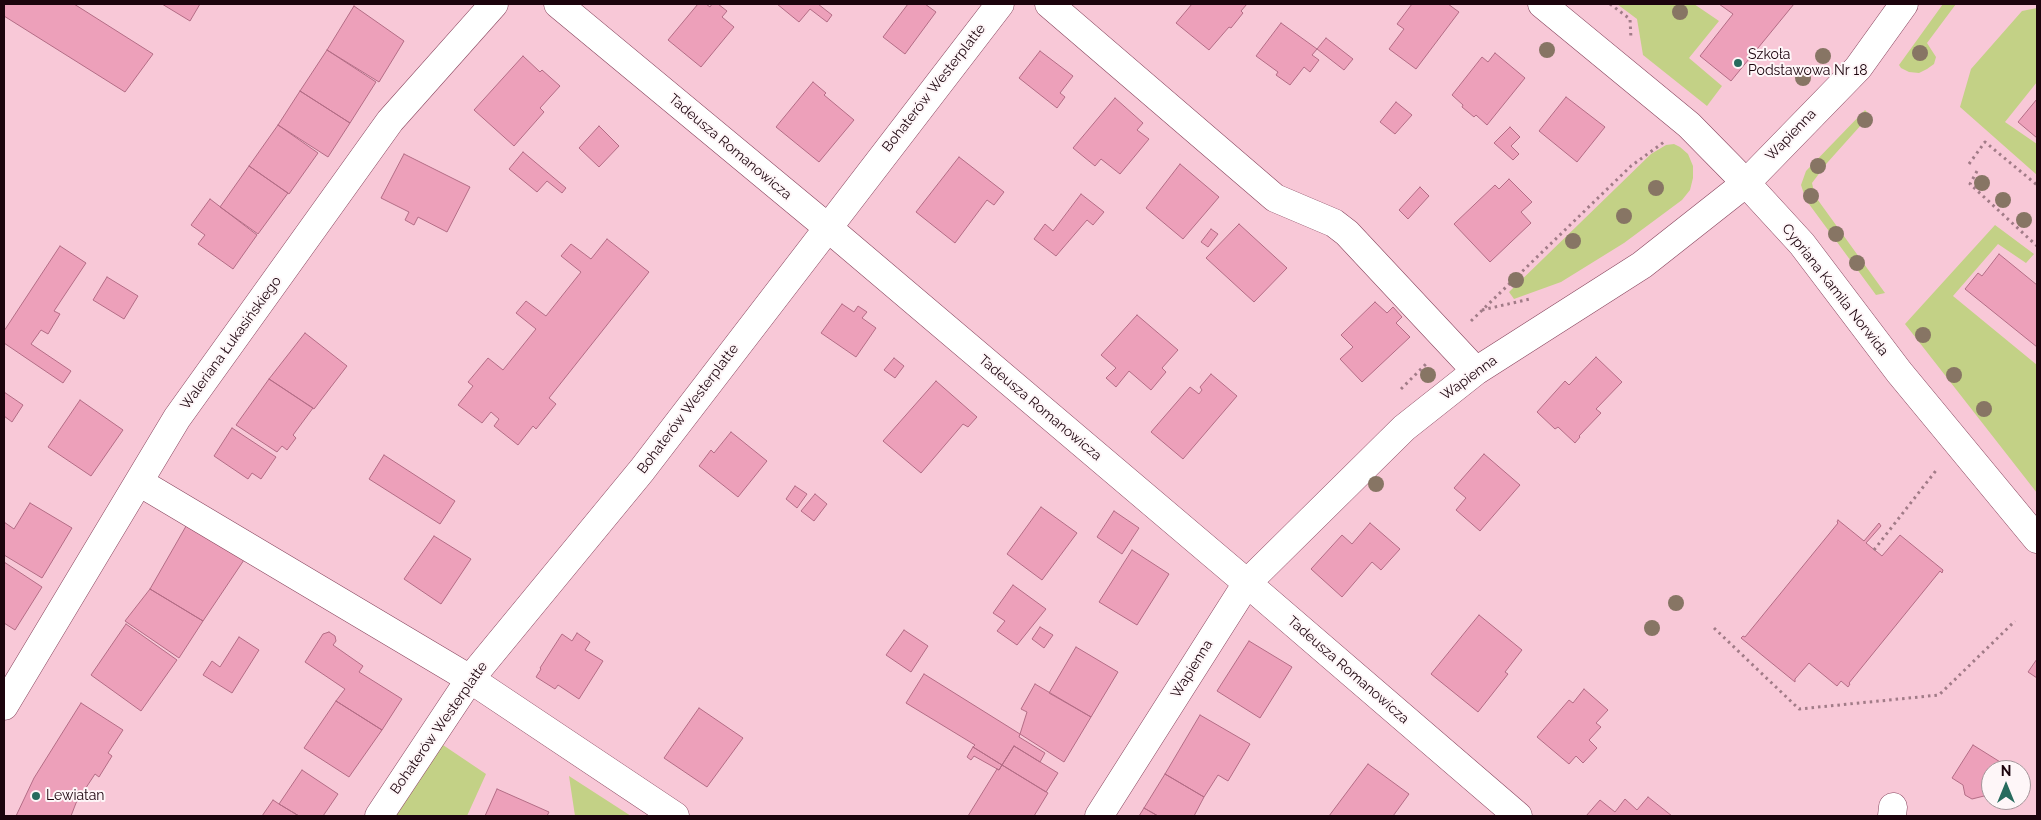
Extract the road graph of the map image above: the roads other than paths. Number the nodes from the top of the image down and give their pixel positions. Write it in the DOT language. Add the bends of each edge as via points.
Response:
graph roads {
  1 [pos="494,4"];
  2 [pos="558,4"];
  3 [pos="1000,4"];
  4 [pos="1049,4"];
  5 [pos="1542,4"];
  6 [pos="1904,4"];
  7 [pos="1746,183"];
  8 [pos="827,227"];
  9 [pos="1476,371"];
  10 [pos="139,482"];
  11 [pos="2037,539"];
  12 [pos="1247,582"];
  13 [pos="470,679"];
  14 [pos="4,706"];
  15 [pos="379,816"];
  16 [pos="675,816"];
  17 [pos="1099,816"];
  18 [pos="1518,816"];
  1 -- 10 [label="street, Waleriana Łukasińskiego" via="390,121 177,418"];
  2 -- 8 [label="street, Tadeusza Romanowicza"];
  3 -- 8 [label="street, Bohaterów Westerplatte"];
  4 -- 9 [label="street" via="1275,198 1334,223 1347,233"];
  5 -- 7 [label="street, Cypriana Kamila Norwida" via="1689,125"];
  6 -- 7 [label="street, Wapienna" via="1858,68"];
  7 -- 9 [label="street, Wapienna" via="1642,265"];
  7 -- 11 [label="street, Cypriana Kamila Norwida" via="1802,244 1899,372"];
  8 -- 12 [label="street, Tadeusza Romanowicza"];
  8 -- 13 [label="street, Bohaterów Westerplatte" via="642,470"];
  9 -- 12 [label="street, Wapienna" via="1404,428"];
  10 -- 13 [label="street"];
  10 -- 14 [label="street, Waleriana Łukasińskiego"];
  12 -- 17 [label="street, Wapienna"];
  12 -- 18 [label="street, Tadeusza Romanowicza"];
  13 -- 15 [label="street, Bohaterów Westerplatte"];
  13 -- 16 [label="street"];
}
